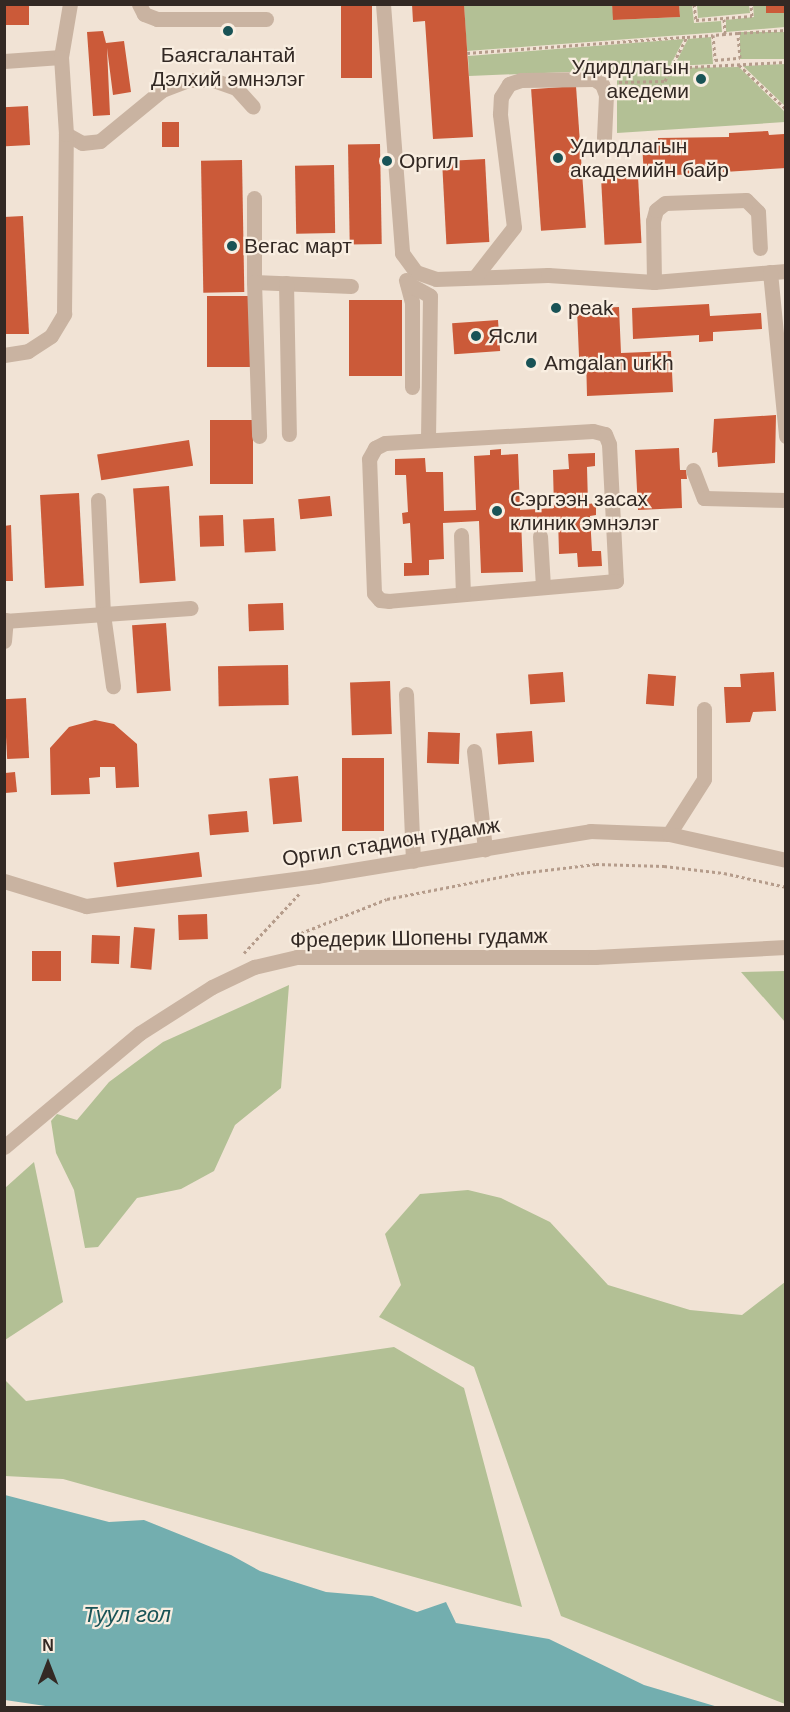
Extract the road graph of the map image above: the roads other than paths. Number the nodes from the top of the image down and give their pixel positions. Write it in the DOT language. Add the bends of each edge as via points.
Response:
graph roads {
  1 [pos="70,4"];
  2 [pos="139,4"];
  3 [pos="383,4"];
  4 [pos="266,19"];
  5 [pos="62,57"];
  6 [pos="4,61"];
  7 [pos="253,107"];
  8 [pos="66,134"];
  9 [pos="604,138"];
  10 [pos="254,198"];
  11 [pos="760,248"];
  12 [pos="402,253"];
  13 [pos="778,271"];
  14 [pos="475,278"];
  15 [pos="254,282"];
  16 [pos="654,282"];
  17 [pos="286,283"];
  18 [pos="406,283"];
  19 [pos="351,285"];
  20 [pos="782,345"];
  21 [pos="4,354"];
  22 [pos="412,387"];
  23 [pos="289,434"];
  24 [pos="259,436"];
  25 [pos="786,436"];
  26 [pos="428,441"];
  27 [pos="693,470"];
  28 [pos="98,500"];
  29 [pos="786,500"];
  30 [pos="461,535"];
  31 [pos="540,536"];
  32 [pos="543,587"];
  33 [pos="463,594"];
  34 [pos="191,608"];
  35 [pos="103,614"];
  36 [pos="5,620"];
  37 [pos="4,641"];
  38 [pos="113,686"];
  39 [pos="406,694"];
  40 [pos="704,709"];
  41 [pos="474,751"];
  42 [pos="669,834"];
  43 [pos="485,849"];
  44 [pos="786,860"];
  45 [pos="413,861"];
  46 [pos="4,881"];
  47 [pos="786,947"];
  48 [pos="4,1147"];
  1 -- 5 [label="street"];
  2 -- 4 [label="street" via="144,14 157,19"];
  3 -- 12 [label="street"];
  5 -- 6 [label="street"];
  5 -- 8 [label="street"];
  7 -- 8 [label="street" via="236,88 213,80 188,80 162,90 100,141 82,142"];
  8 -- 21 [label="street" via="64,314 51,336 28,351"];
  9 -- 14 [label="street" via="606,95 602,84 594,79 520,80 509,84 501,97 500,114 514,226"];
  10 -- 15 [label="street"];
  11 -- 16 [label="street" via="758,212 746,200 665,203 654,215"];
  12 -- 14 [label="street" via="409,266 424,276"];
  12 -- 18 [label="street"];
  13 -- 16 [label="street"];
  13 -- 20 [label="street"];
  14 -- 16 [label="street" via="548,276"];
  15 -- 17 [label="street"];
  15 -- 24 [label="street"];
  17 -- 19 [label="street"];
  17 -- 23 [label="street"];
  18 -- 22 [label="street" via="412,302"];
  18 -- 26 [label="street" via="430,296"];
  20 -- 25 [label="street"];
  26 -- 32 [label="street" via="593,431 604,434 609,444 616,581"];
  26 -- 33 [label="street" via="385,443 375,448 369,459 374,593 380,600 389,601"];
  27 -- 29 [label="street" via="704,498"];
  28 -- 35 [label="street"];
  30 -- 33 [label="street"];
  31 -- 32 [label="street"];
  32 -- 33 [label="street"];
  34 -- 35 [label="street"];
  35 -- 36 [label="street"];
  35 -- 38 [label="street"];
  36 -- 37 [label="street"];
  39 -- 45 [label="street"];
  40 -- 42 [label="street" via="704,779"];
  41 -- 43 [label="street"];
  42 -- 43 [label="street, Оргил стадион гудамж" via="590,831"];
  42 -- 44 [label="street, Оргил стадион гудамж"];
  43 -- 45 [label="street, Оргил стадион гудамж"];
  45 -- 46 [label="street, Оргил стадион гудамж" via="86,906"];
  47 -- 48 [label="street, Фредерик Шопены гудамж" via="595,957 297,957 254,967 212,987 140,1033"];
}
